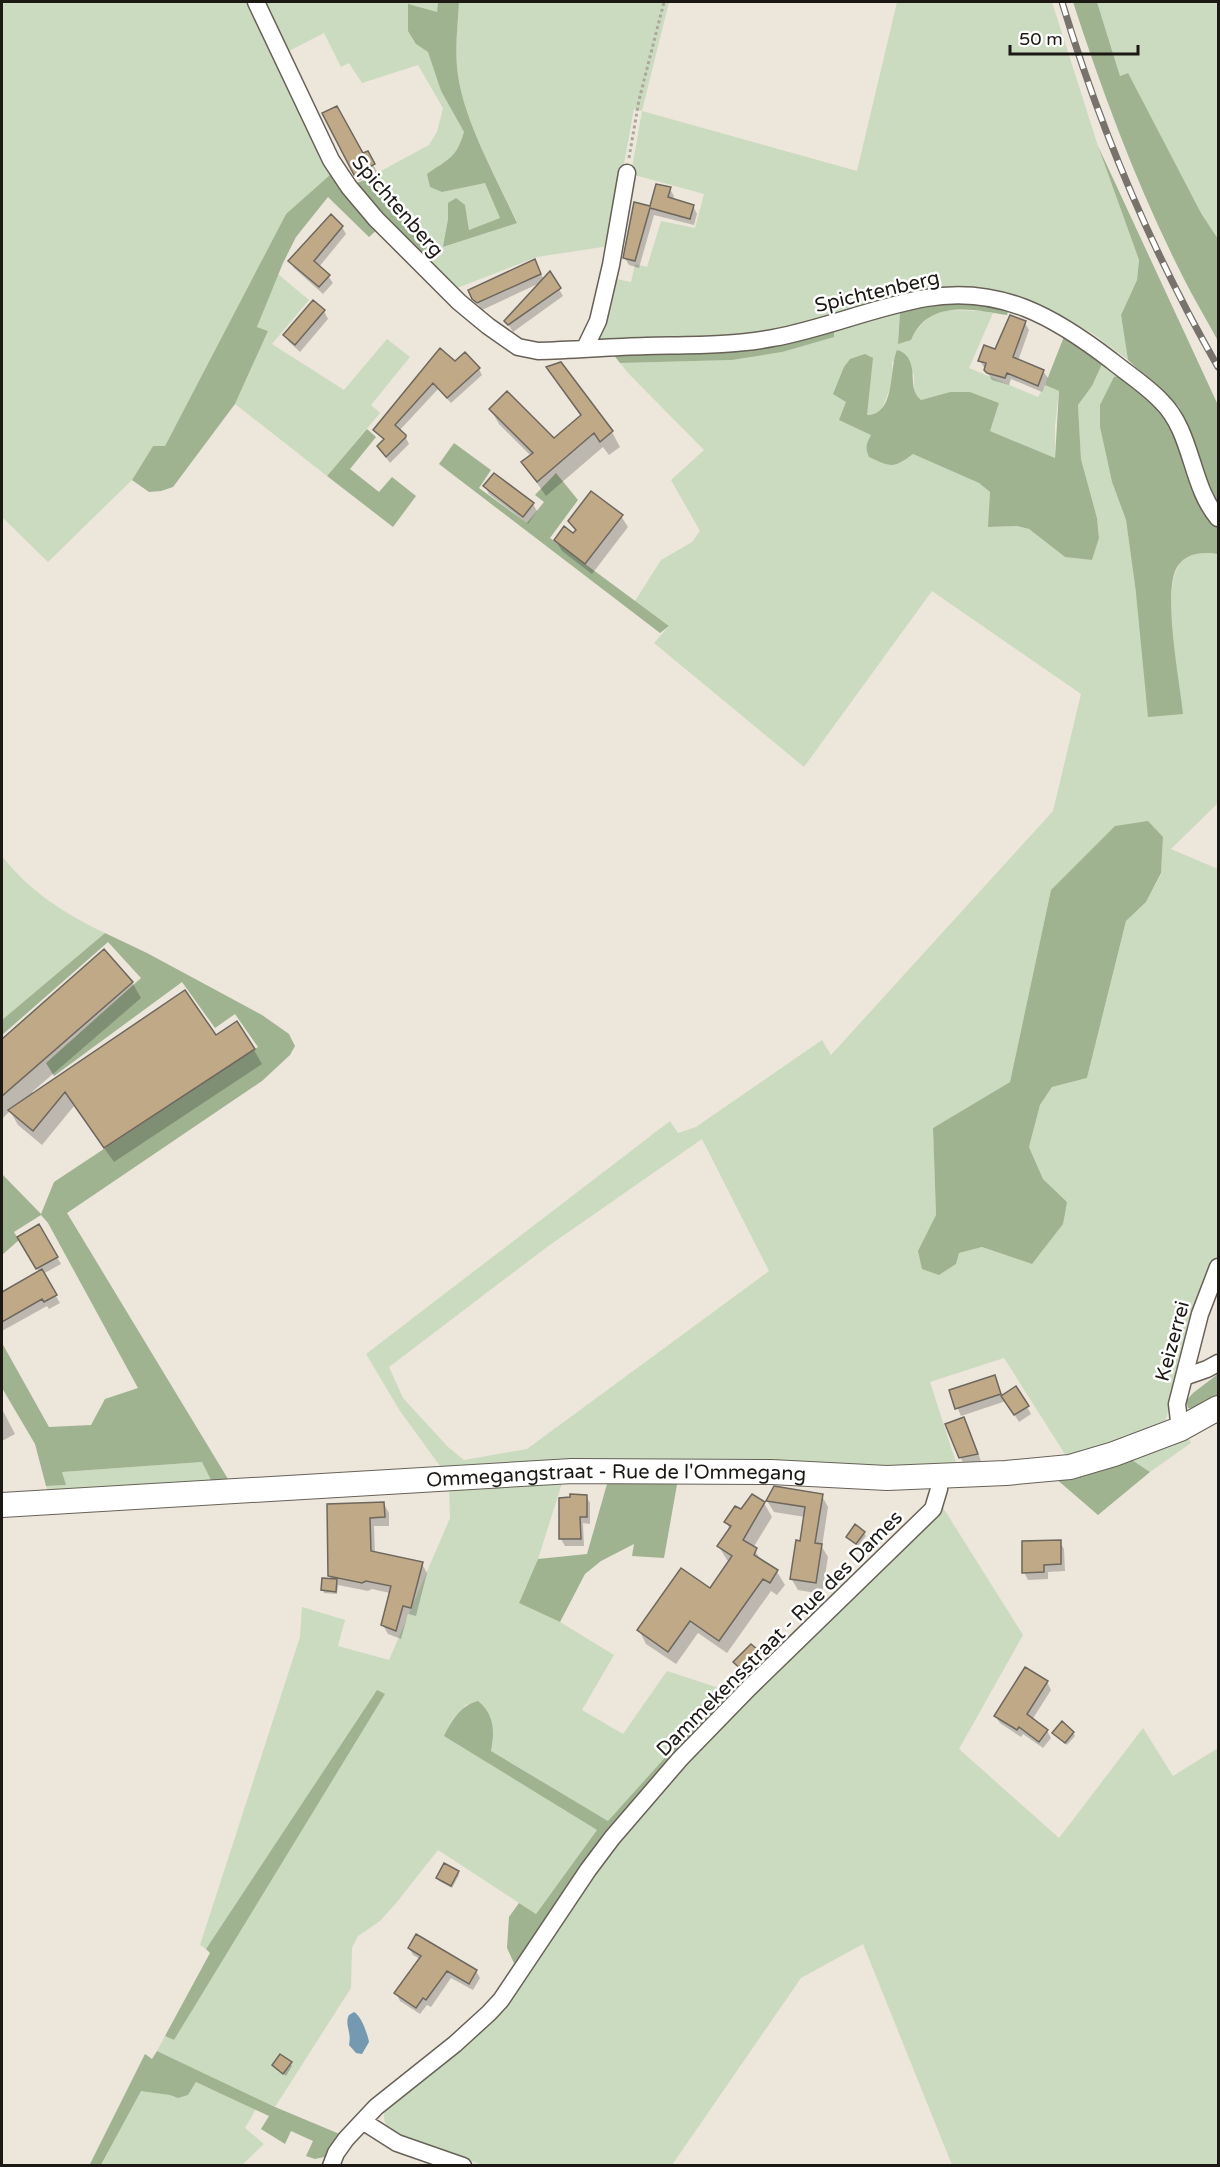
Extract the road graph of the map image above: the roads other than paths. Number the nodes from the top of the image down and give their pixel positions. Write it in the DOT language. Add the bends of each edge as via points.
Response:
graph roads {
  1 [pos="256,2"];
  2 [pos="627,173"];
  3 [pos="585,348"];
  4 [pos="1218,518"];
  5 [pos="1218,1267"];
  6 [pos="1218,1363"];
  7 [pos="1184,1377"];
  8 [pos="1218,1408"];
  9 [pos="1180,1429"];
  10 [pos="939,1476"];
  11 [pos="2,1505"];
  12 [pos="364,2122"];
  13 [pos="331,2166"];
  14 [pos="463,2166"];
  1 -- 3 [label="street, Spichtenberg" via="332,160 376,219 459,302 518,347 538,351"];
  2 -- 3 [label="street" via="598,321"];
  3 -- 4 [label="street, Spichtenberg" via="745,342 774,338 923,298 963,294 998,299 1072,332 1162,402 1174,417"];
  5 -- 7 [label="street, Keizerrei" via="1200,1314"];
  6 -- 7 [label="street"];
  7 -- 9 [label="street, Keizerrei" via="1177,1404"];
  8 -- 9 [label="main road, Ommegangstraat - Rue de l'Ommegang"];
  9 -- 10 [label="main road, Ommegangstraat - Rue de l'Ommegang" via="1070,1467"];
  10 -- 11 [label="main road, Ommegangstraat - Rue de l'Ommegang" via="863,1478 771,1472 572,1471"];
  10 -- 12 [label="street, Dammekensstraat - Rue des Dames" via="933,1509 703,1734 618,1831 489,2013 376,2107"];
  12 -- 13 [label="street, Dammekensstraat - Rue des Dames" via="336,2152"];
  12 -- 14 [label="street" via="397,2143"];
}
